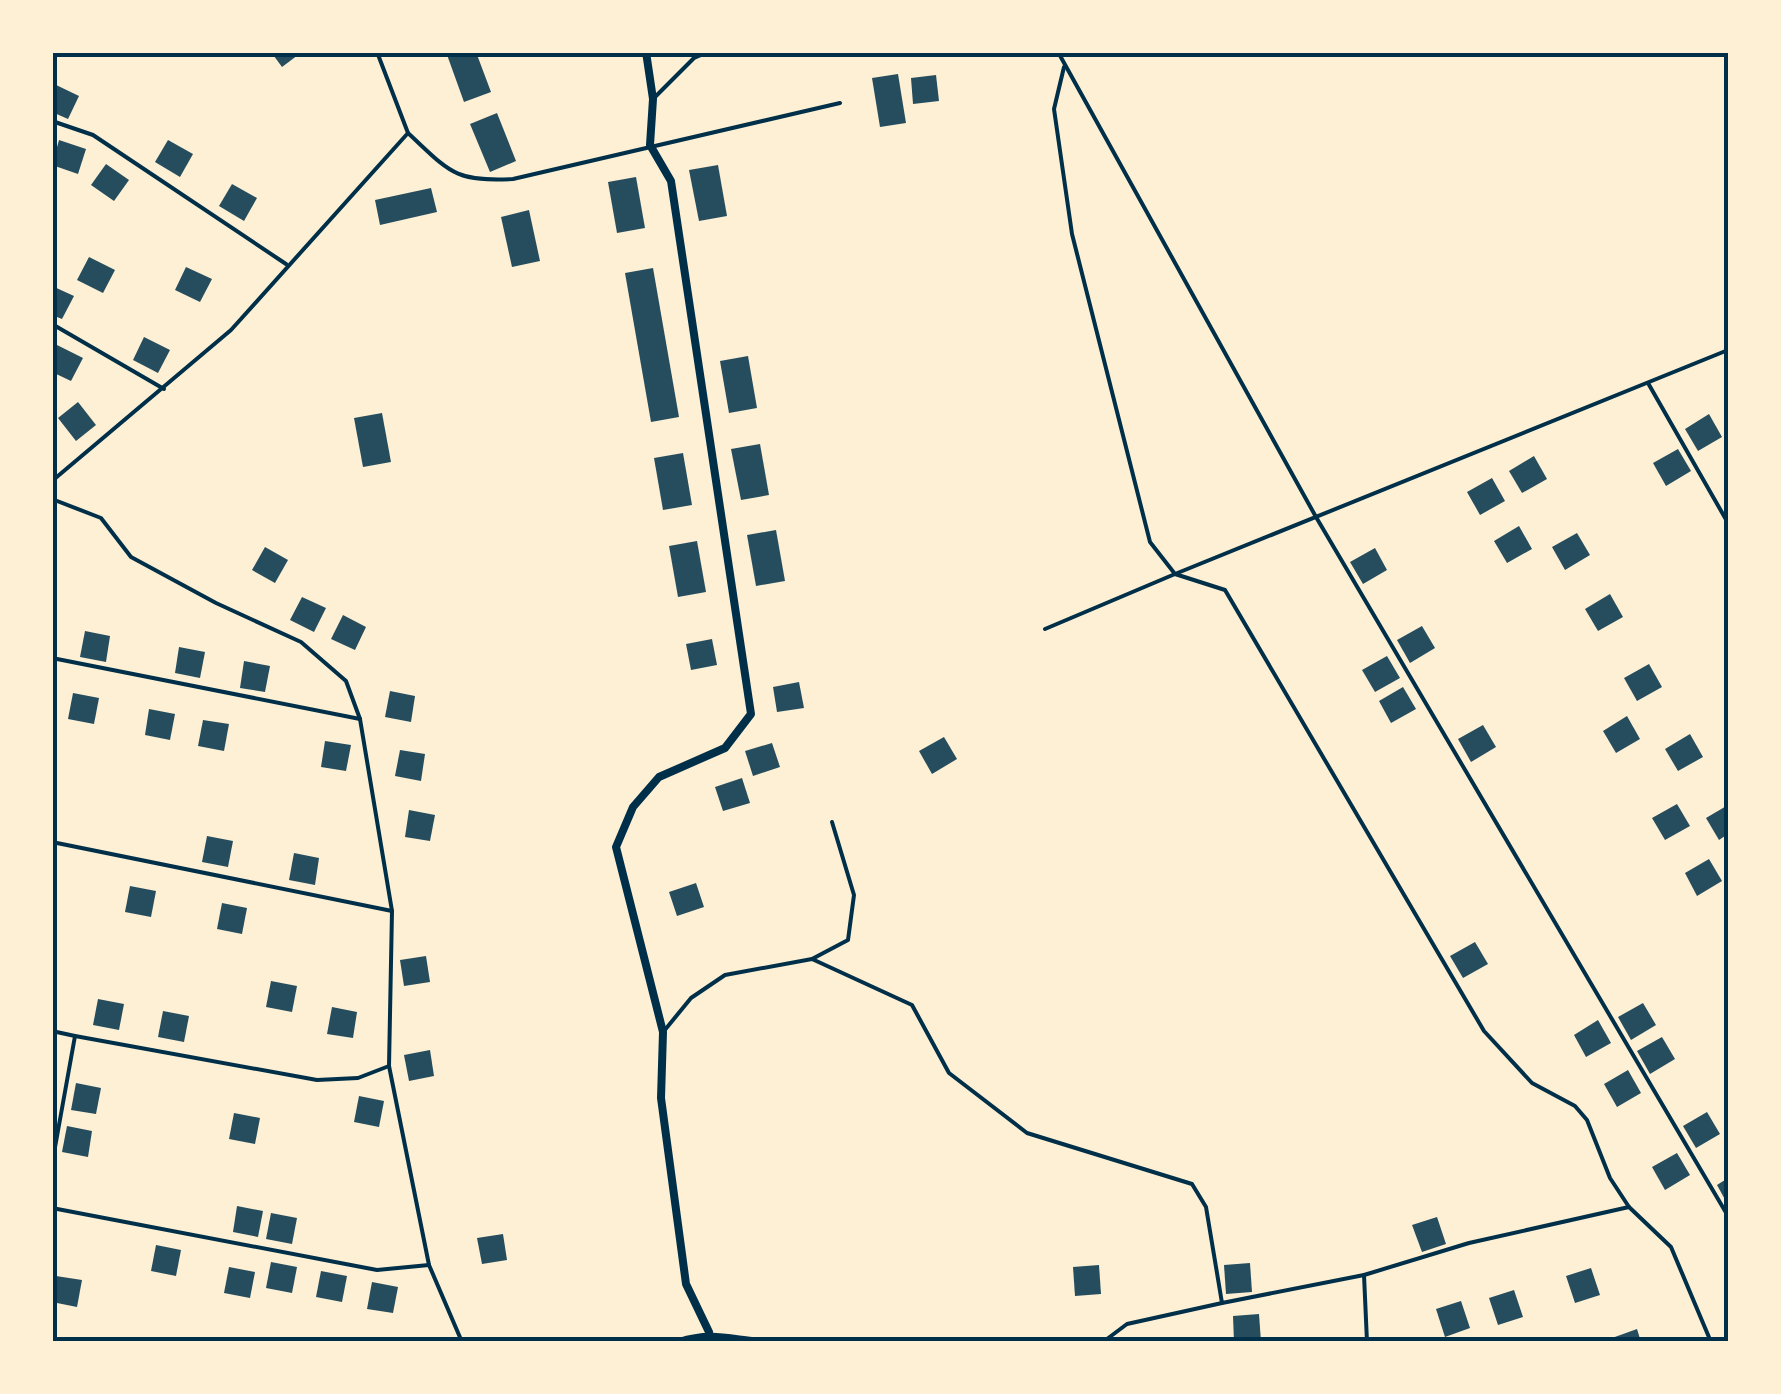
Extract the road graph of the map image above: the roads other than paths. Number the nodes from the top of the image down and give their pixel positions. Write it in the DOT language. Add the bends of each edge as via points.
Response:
graph roads {
  1 [pos="377,52"];
  2 [pos="646,52"];
  3 [pos="708,52"];
  4 [pos="1058,52"];
  5 [pos="1064,63"];
  6 [pos="653,99"];
  7 [pos="840,103"];
  8 [pos="52,121"];
  9 [pos="408,133"];
  10 [pos="650,145"];
  11 [pos="288,265"];
  12 [pos="52,324"];
  13 [pos="1728,350"];
  14 [pos="1648,383"];
  15 [pos="164,389"];
  16 [pos="52,481"];
  17 [pos="52,500"];
  18 [pos="1316,517"];
  19 [pos="1728,524"];
  20 [pos="1175,574"];
  21 [pos="1045,628"];
  22 [pos="52,658"];
  23 [pos="360,718"];
  24 [pos="832,822"];
  25 [pos="52,842"];
  26 [pos="392,911"];
  27 [pos="812,960"];
  28 [pos="52,1032"];
  29 [pos="663,1032"];
  30 [pos="75,1036"];
  31 [pos="390,1066"];
  32 [pos="52,1164"];
  33 [pos="1628,1207"];
  34 [pos="52,1208"];
  35 [pos="1728,1216"];
  36 [pos="429,1265"];
  37 [pos="1364,1275"];
  38 [pos="1222,1302"];
  39 [pos="709,1332"];
  40 [pos="462,1342"];
  41 [pos="679,1342"];
  42 [pos="761,1342"];
  43 [pos="1103,1342"];
  44 [pos="1367,1342"];
  45 [pos="1710,1342"];
  1 -- 9 [label="lane"];
  2 -- 6 [label="street"];
  3 -- 6 [label="lane"];
  4 -- 5 [label="lane"];
  5 -- 18 [label="lane"];
  5 -- 20 [label="lane" via="1054,109 1072,234 1150,542"];
  6 -- 10 [label="street"];
  7 -- 10 [label="lane"];
  8 -- 11 [label="lane" via="93,135"];
  9 -- 10 [label="lane" via="470,181 512,179"];
  9 -- 11 [label="lane"];
  10 -- 29 [label="street" via="671,181 750,714 725,748 659,777 633,807 616,846"];
  11 -- 15 [label="lane" via="231,330"];
  12 -- 15 [label="lane"];
  13 -- 14 [label="lane"];
  14 -- 18 [label="lane"];
  14 -- 19 [label="lane"];
  15 -- 16 [label="lane"];
  17 -- 23 [label="lane" via="101,518 131,556 301,642 346,681"];
  18 -- 20 [label="lane"];
  18 -- 35 [label="lane"];
  20 -- 21 [label="lane"];
  20 -- 33 [label="lane" via="1225,590 1484,1031 1532,1083 1588,1120"];
  22 -- 23 [label="lane"];
  23 -- 26 [label="lane"];
  24 -- 27 [label="lane" via="854,895 848,940"];
  25 -- 26 [label="lane"];
  26 -- 31 [label="lane"];
  27 -- 29 [label="lane" via="726,974 692,998"];
  27 -- 38 [label="lane" via="912,1006 949,1073 1028,1133 1192,1184 1206,1207"];
  28 -- 30 [label="lane"];
  29 -- 39 [label="street" via="661,1098 686,1284"];
  30 -- 31 [label="lane" via="317,1080 358,1078"];
  30 -- 32 [label="lane"];
  31 -- 36 [label="lane"];
  33 -- 37 [label="lane"];
  33 -- 45 [label="lane" via="1672,1247"];
  34 -- 36 [label="lane" via="377,1270"];
  36 -- 40 [label="lane"];
  37 -- 38 [label="lane"];
  37 -- 44 [label="lane"];
  38 -- 43 [label="lane" via="1127,1324"];
  39 -- 41 [label="street"];
  39 -- 42 [label="street"];
}
